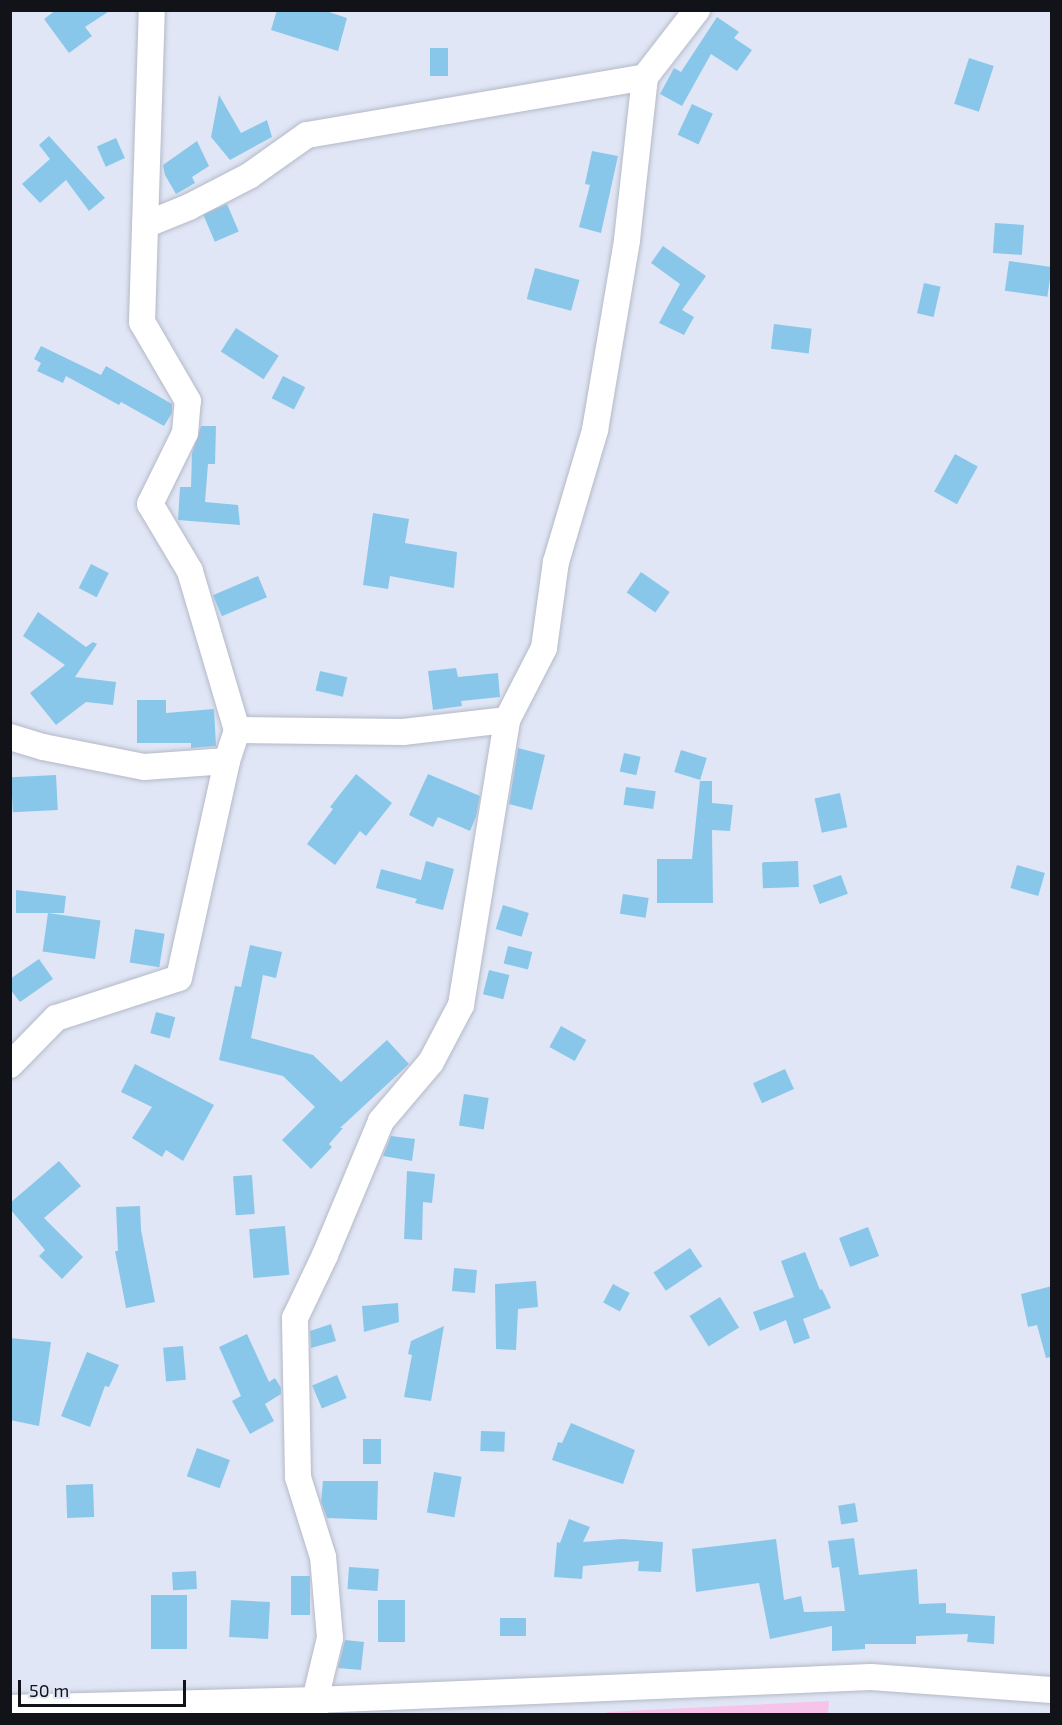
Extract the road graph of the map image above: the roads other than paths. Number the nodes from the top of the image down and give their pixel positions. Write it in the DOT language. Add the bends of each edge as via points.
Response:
graph roads {
  1 [pos="152,10"];
  2 [pos="697,10"];
  3 [pos="645,77"];
  4 [pos="145,225"];
  5 [pos="507,720"];
  6 [pos="237,730"];
  7 [pos="10,737"];
  8 [pos="227,761"];
  9 [pos="10,1065"];
  10 [pos="1052,1690"];
  11 [pos="315,1707"];
  12 [pos="10,1708"];
  1 -- 4 [label="street"];
  2 -- 3 [label="street"];
  3 -- 4 [label="street" via="307,135 249,176"];
  3 -- 5 [label="street" via="627,240 595,430 556,562 544,648"];
  4 -- 6 [label="street" via="142,322 188,401 184,433 150,504 190,571"];
  5 -- 6 [label="street" via="403,732"];
  5 -- 11 [label="street" via="461,1005 431,1062 381,1122 295,1318 298,1477 323,1557 330,1638"];
  6 -- 8 [label="street"];
  7 -- 8 [label="street" via="144,767"];
  8 -- 9 [label="street" via="178,978 56,1018"];
  10 -- 11 [label="street" via="871,1677"];
  11 -- 12 [label="street"];
}
